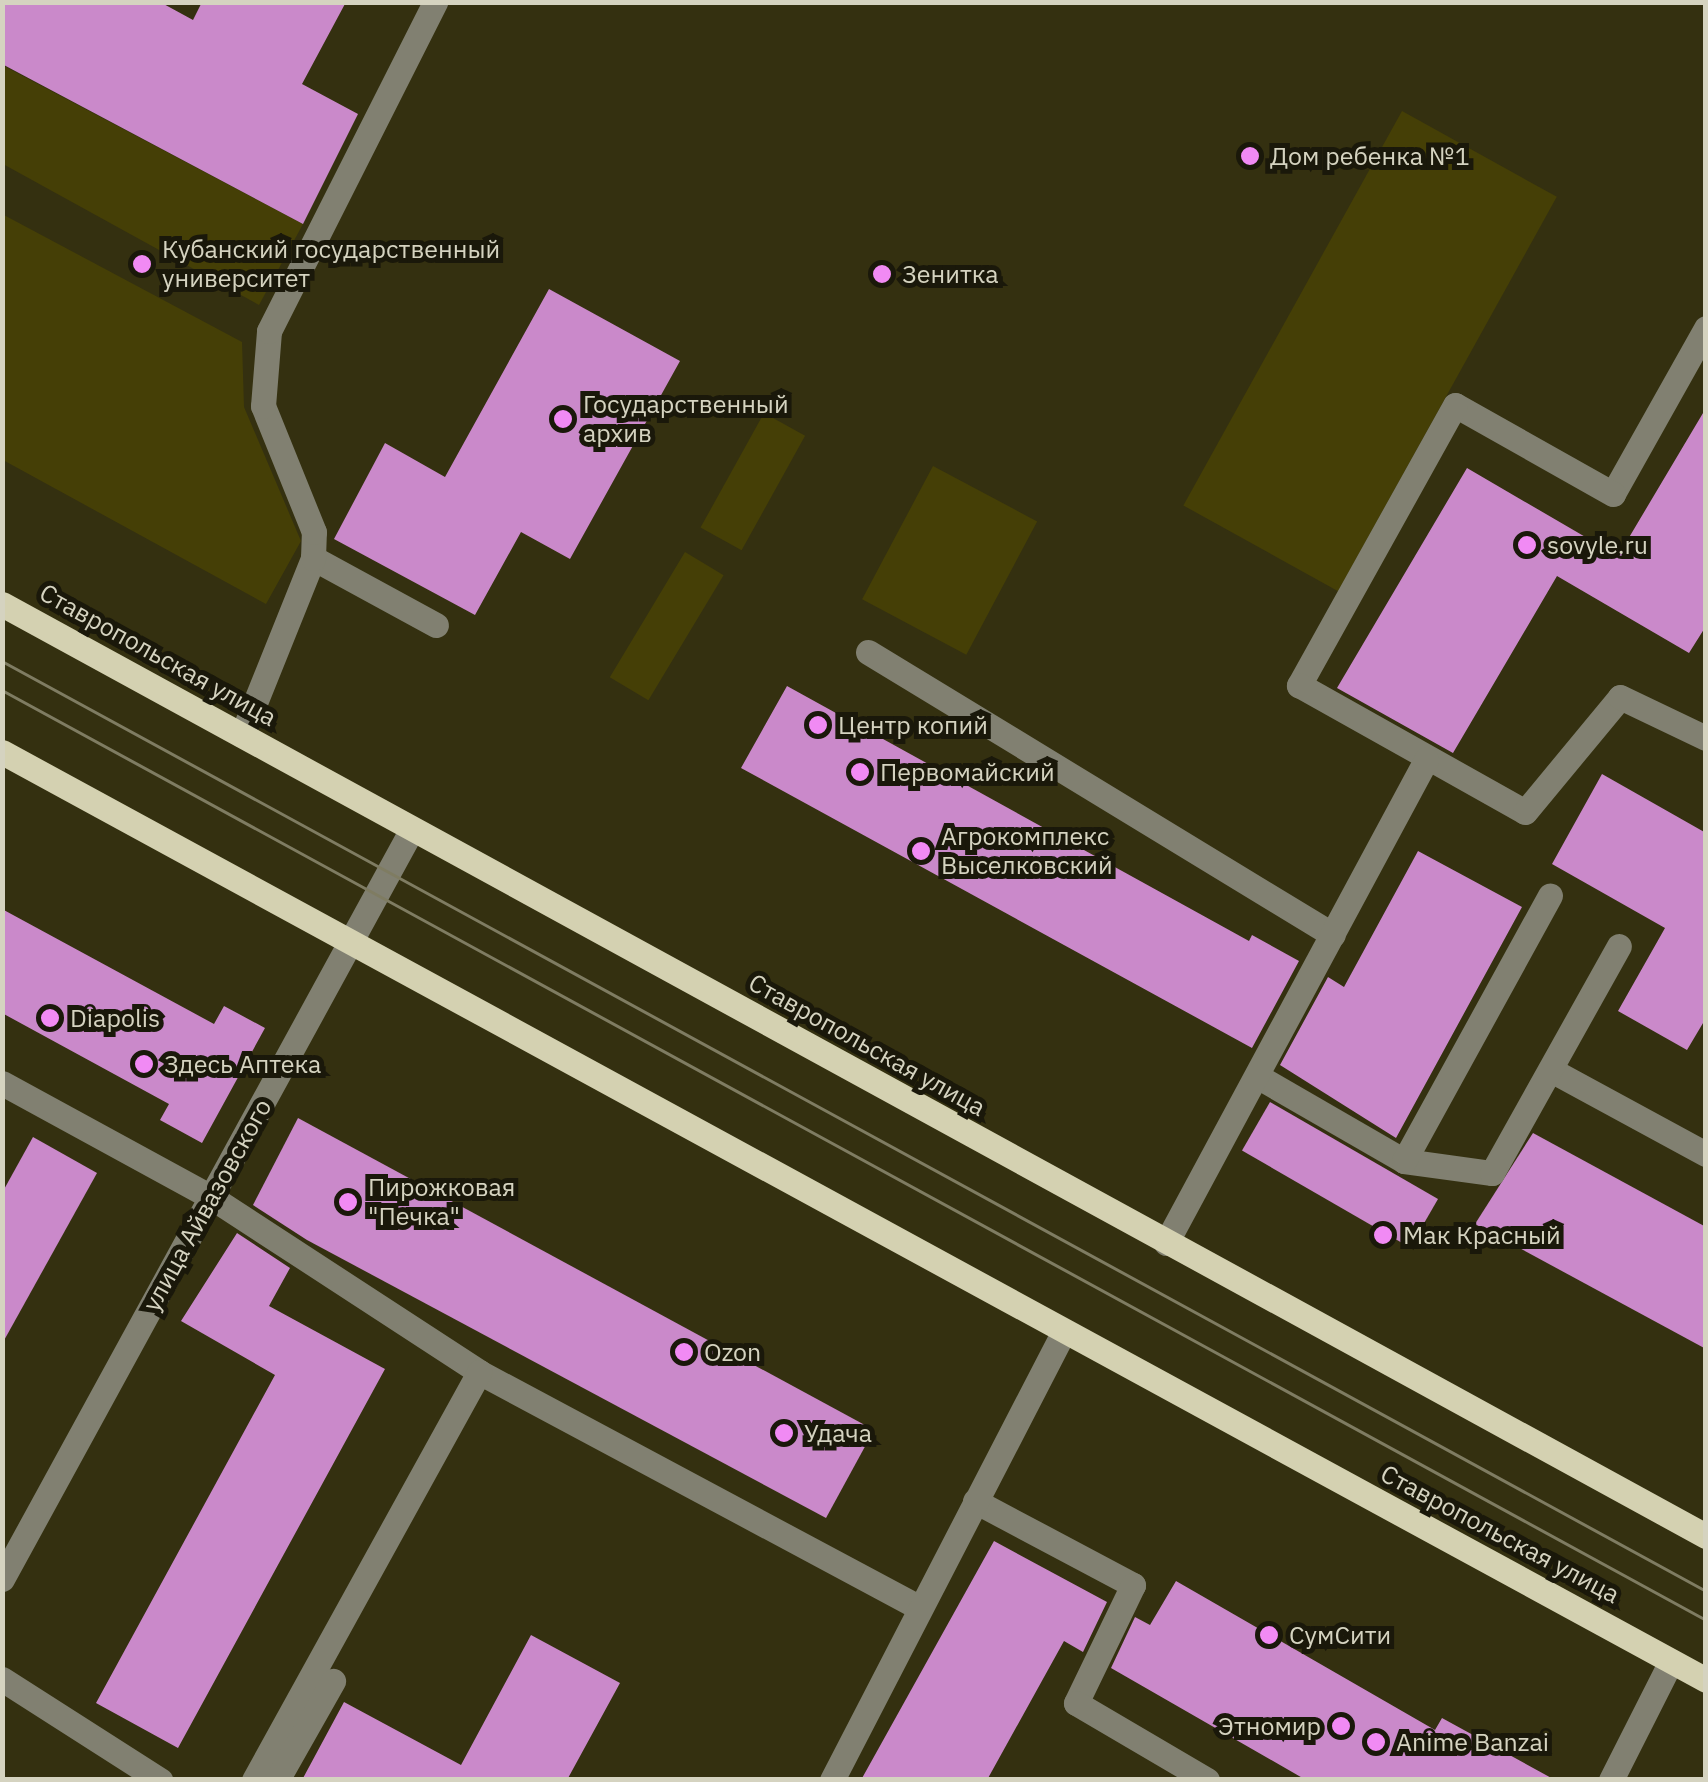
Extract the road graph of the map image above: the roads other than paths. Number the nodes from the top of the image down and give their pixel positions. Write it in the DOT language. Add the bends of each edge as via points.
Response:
graph roads {
  1 [pos="435,2"];
  2 [pos="1706,328"];
  3 [pos="314,558"];
  4 [pos="2,604"];
  5 [pos="436,625"];
  6 [pos="868,652"];
  7 [pos="242,736"];
  8 [pos="1706,738"];
  9 [pos="2,752"];
  10 [pos="1426,760"];
  11 [pos="411,831"];
  12 [pos="1550,895"];
  13 [pos="1333,935"];
  14 [pos="350,942"];
  15 [pos="1619,946"];
  16 [pos="1551,1070"];
  17 [pos="1257,1076"];
  18 [pos="2,1083"];
  19 [pos="1706,1154"];
  20 [pos="1404,1160"];
  21 [pos="211,1197"];
  22 [pos="1166,1243"];
  23 [pos="1064,1331"];
  24 [pos="479,1372"];
  25 [pos="975,1502"];
  26 [pos="1706,1536"];
  27 [pos="2,1578"];
  28 [pos="920,1608"];
  29 [pos="1671,1661"];
  30 [pos="2,1678"];
  31 [pos="1706,1680"];
  32 [pos="333,1681"];
  33 [pos="160,1780"];
  34 [pos="254,1780"];
  35 [pos="277,1780"];
  36 [pos="832,1780"];
  37 [pos="1208,1780"];
  38 [pos="1610,1780"];
  1 -- 3 [label="street" via="261,326 263,406 314,532"];
  2 -- 10 [label="street" via="1613,494 1455,405 1299,685"];
  3 -- 5 [label="street"];
  3 -- 7 [label="street"];
  4 -- 7 [label="main road, Ставропольская улица"];
  6 -- 13 [label="street"];
  7 -- 11 [label="main road, Ставропольская улица"];
  8 -- 10 [label="street" via="1620,698 1525,812"];
  9 -- 14 [label="main road, Ставропольская улица"];
  10 -- 13 [label="street"];
  11 -- 14 [label="street, улица Айвазовского"];
  11 -- 22 [label="main road, Ставропольская улица"];
  12 -- 20 [label="street"];
  13 -- 17 [label="street"];
  14 -- 21 [label="street, улица Айвазовского"];
  14 -- 23 [label="main road, Ставропольская улица"];
  15 -- 16 [label="street"];
  16 -- 19 [label="street"];
  16 -- 20 [label="street" via="1492,1173"];
  17 -- 20 [label="street"];
  17 -- 22 [label="street"];
  18 -- 21 [label="street"];
  21 -- 24 [label="street"];
  21 -- 27 [label="street, улица Айвазовского"];
  22 -- 26 [label="main road, Ставропольская улица"];
  23 -- 25 [label="street"];
  23 -- 29 [label="main road, Ставропольская улица"];
  24 -- 28 [label="street"];
  24 -- 34 [label="street"];
  25 -- 28 [label="street"];
  25 -- 37 [label="street" via="1133,1585 1076,1703"];
  28 -- 36 [label="street"];
  29 -- 31 [label="main road, Ставропольская улица"];
  29 -- 38 [label="street"];
  30 -- 33 [label="street"];
  32 -- 35 [label="street"];
}
